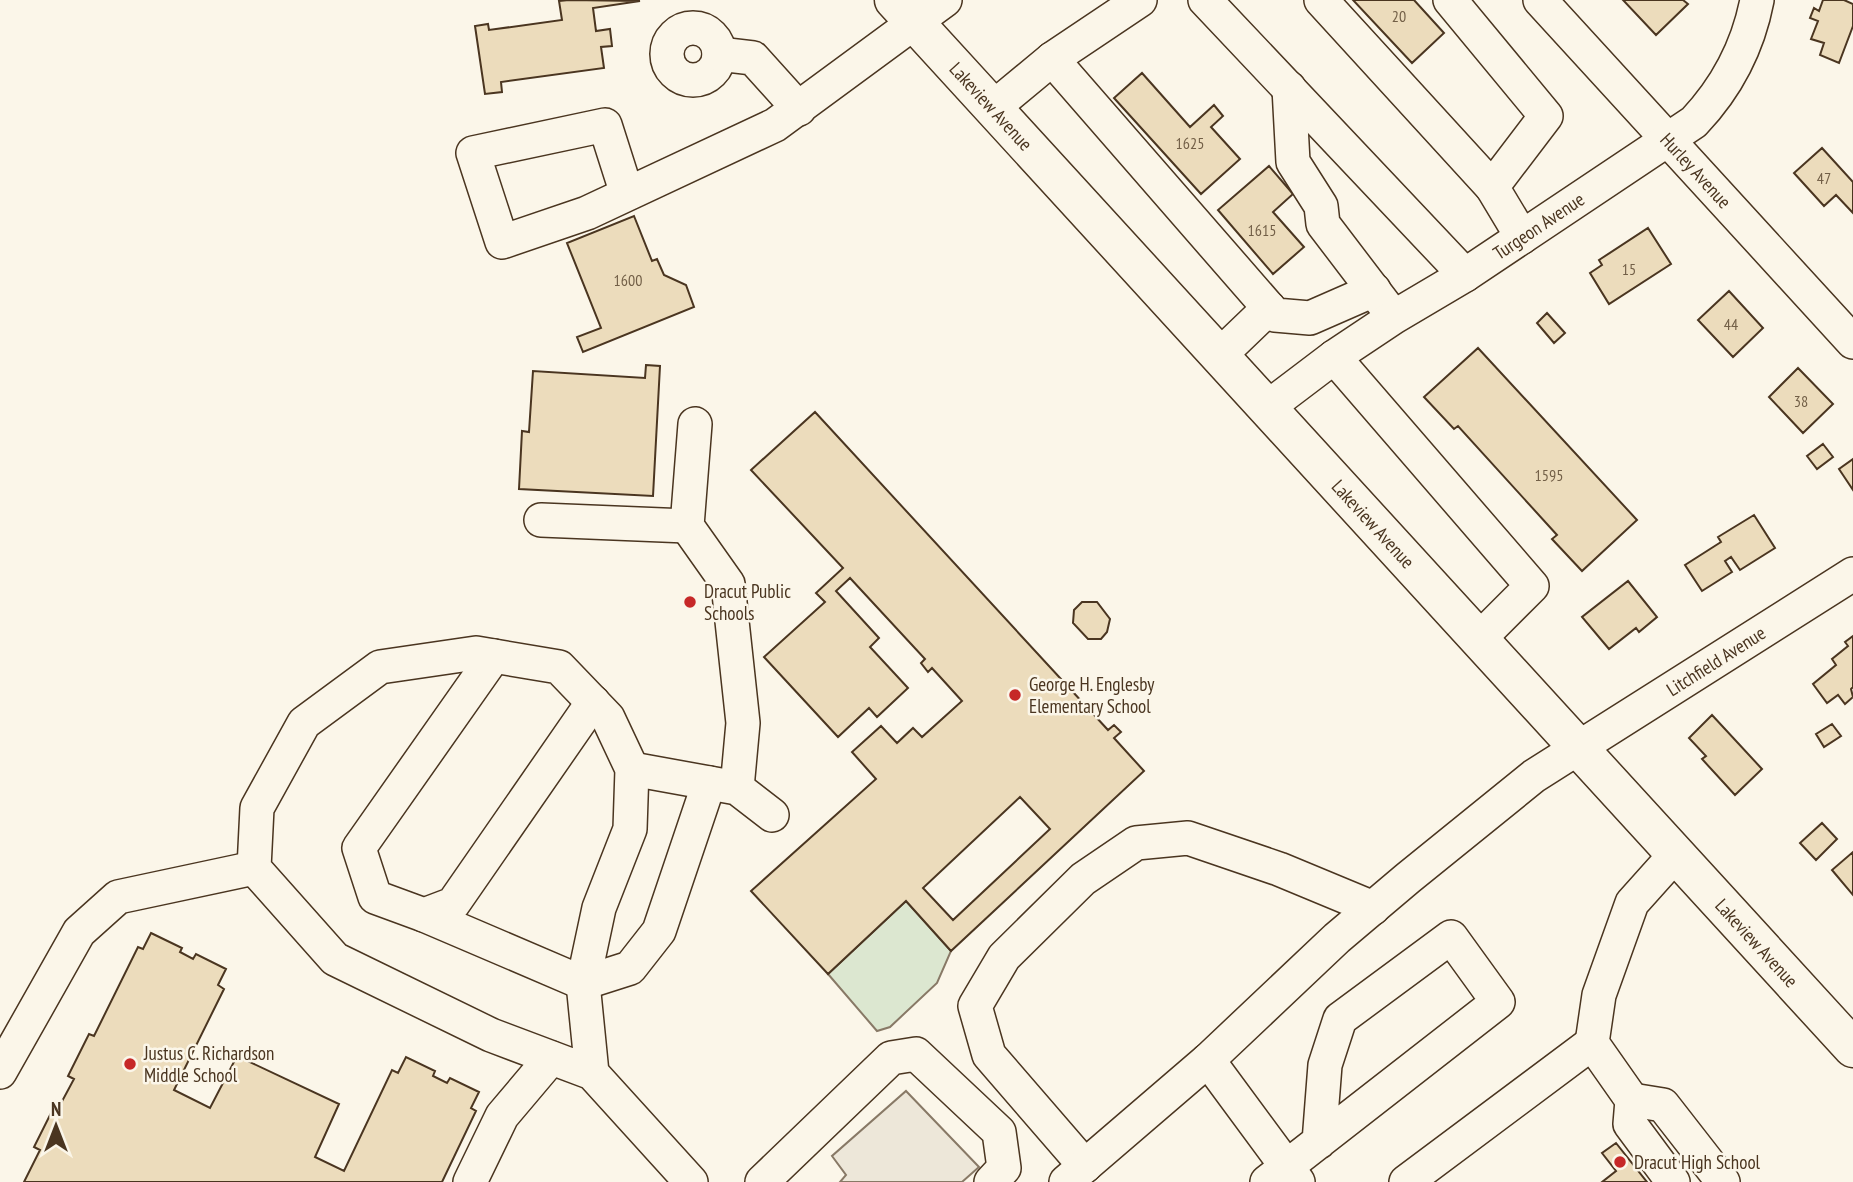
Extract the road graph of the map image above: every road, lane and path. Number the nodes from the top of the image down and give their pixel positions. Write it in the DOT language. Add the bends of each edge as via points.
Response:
graph roads {
  1 [pos="945,0"];
  2 [pos="1140,0"];
  3 [pos="1205,0"];
  4 [pos="1321,0"];
  5 [pos="1450,0"];
  6 [pos="1540,0"];
  7 [pos="1756,0"];
  8 [pos="904,11"];
  9 [pos="719,54"];
  10 [pos="1052,59"];
  11 [pos="1289,88"];
  12 [pos="994,107"];
  13 [pos="799,108"];
  14 [pos="1668,139"];
  15 [pos="1492,187"];
  16 [pos="627,194"];
  17 [pos="1522,237"];
  18 [pos="1465,275"];
  19 [pos="1374,290"];
  20 [pos="1269,308"];
  21 [pos="1394,317"];
  22 [pos="1853,342"];
  23 [pos="1220,355"];
  24 [pos="1335,357"];
  25 [pos="1268,407"];
  26 [pos="695,424"];
  27 [pos="541,520"];
  28 [pos="687,526"];
  29 [pos="1853,574"];
  30 [pos="1480,638"];
  31 [pos="494,656"];
  32 [pos="593,702"];
  33 [pos="1577,748"];
  34 [pos="632,769"];
  35 [pos="723,786"];
  36 [pos="772,815"];
  37 [pos="1675,856"];
  38 [pos="254,868"];
  39 [pos="1373,908"];
  40 [pos="424,915"];
  41 [pos="583,983"];
  42 [pos="1848,1033"];
  43 [pos="1592,1042"];
  44 [pos="551,1058"];
  45 [pos="1208,1060"];
  46 [pos="0,1072"];
  47 [pos="592,1073"];
  48 [pos="1632,1100"];
  49 [pos="1319,1142"];
  50 [pos="1075,1174"];
  51 [pos="780,1176"];
  52 [pos="1284,1177"];
  53 [pos="470,1182"];
  54 [pos="691,1182"];
  55 [pos="991,1182"];
  56 [pos="1406,1182"];
  57 [pos="1673,1182"];
  58 [pos="1723,1182"];
  1 -- 8 [label="street"];
  2 -- 10 [label="street"];
  3 -- 11 [label="street"];
  4 -- 15 [label="street"];
  5 -- 15 [label="street" via="1546,116"];
  6 -- 14 [label="street, Hurley Avenue"];
  7 -- 14 [label="street, Turgeon Avenue" via="1746,41 1725,83 1694,122"];
  8 -- 12 [label="main road, Lakeview Avenue"];
  8 -- 13 [label="street"];
  9 -- 13 [label="street" via="753,58"];
  10 -- 12 [label="street"];
  10 -- 20 [label="street"];
  11 -- 18 [label="street"];
  11 -- 19 [label="street" via="1293,162 1321,206 1322,224"];
  12 -- 23 [label="main road, Lakeview Avenue"];
  13 -- 16 [label="street" via="775,125"];
  14 -- 17 [label="street, Turgeon Avenue"];
  14 -- 22 [label="street, Hurley Avenue"];
  15 -- 17 [label="street"];
  16 -- 16 [label="street" via="605,125 473,153 502,242"];
  17 -- 18 [label="street, Turgeon Avenue"];
  18 -- 21 [label="street, Turgeon Avenue"];
  19 -- 20 [label="street" via="1310,318 1275,315"];
  19 -- 21 [label="street"];
  20 -- 23 [label="street"];
  21 -- 24 [label="street, Turgeon Avenue"];
  23 -- 25 [label="main road, Lakeview Avenue"];
  24 -- 25 [label="street, Turgeon Avenue"];
  24 -- 30 [label="street" via="1532,586"];
  25 -- 30 [label="main road, Lakeview Avenue"];
  26 -- 28 [label="street"];
  27 -- 28 [label="street"];
  28 -- 35 [label="street" via="728,584 743,723"];
  29 -- 33 [label="street, Litchfield Avenue"];
  30 -- 33 [label="main road, Lakeview Avenue"];
  31 -- 32 [label="street" via="559,667"];
  31 -- 38 [label="street" via="476,653 380,667 304,723 257,808"];
  31 -- 40 [label="street" via="359,848 375,897"];
  32 -- 34 [label="street" via="608,718"];
  32 -- 40 [label="street" via="453,904"];
  33 -- 37 [label="main road, Lakeview Avenue"];
  33 -- 39 [label="street, Litchfield Avenue" via="1534,776"];
  34 -- 35 [label="street"];
  34 -- 41 [label="street" via="630,829 599,908"];
  35 -- 36 [label="street"];
  35 -- 41 [label="street" via="659,931 630,968"];
  37 -- 42 [label="main road, Lakeview Avenue"];
  37 -- 43 [label="street" via="1632,903 1599,996"];
  38 -- 44 [label="street" via="335,959 491,1035"];
  38 -- 46 [label="street" via="118,897 79,932"];
  39 -- 45 [label="street, Litchfield Avenue"];
  39 -- 50 [label="street" via="1188,838 1136,843 1083,879 1004,957 975,1006 989,1055"];
  40 -- 41 [label="street"];
  41 -- 47 [label="street"];
  43 -- 48 [label="street"];
  43 -- 56 [label="street"];
  44 -- 47 [label="street"];
  44 -- 53 [label="street" via="502,1116"];
  45 -- 50 [label="street, Litchfield Avenue"];
  45 -- 52 [label="street"];
  47 -- 54 [label="street"];
  48 -- 57 [label="street" via="1630,1124"];
  48 -- 58 [label="street" via="1663,1105"];
  49 -- 49 [label="street" via="1498,1002 1451,937 1340,1019 1325,1065"];
  49 -- 52 [label="street"];
  51 -- 55 [label="street" via="891,1058 916,1054 999,1132 1004,1168"];
}
